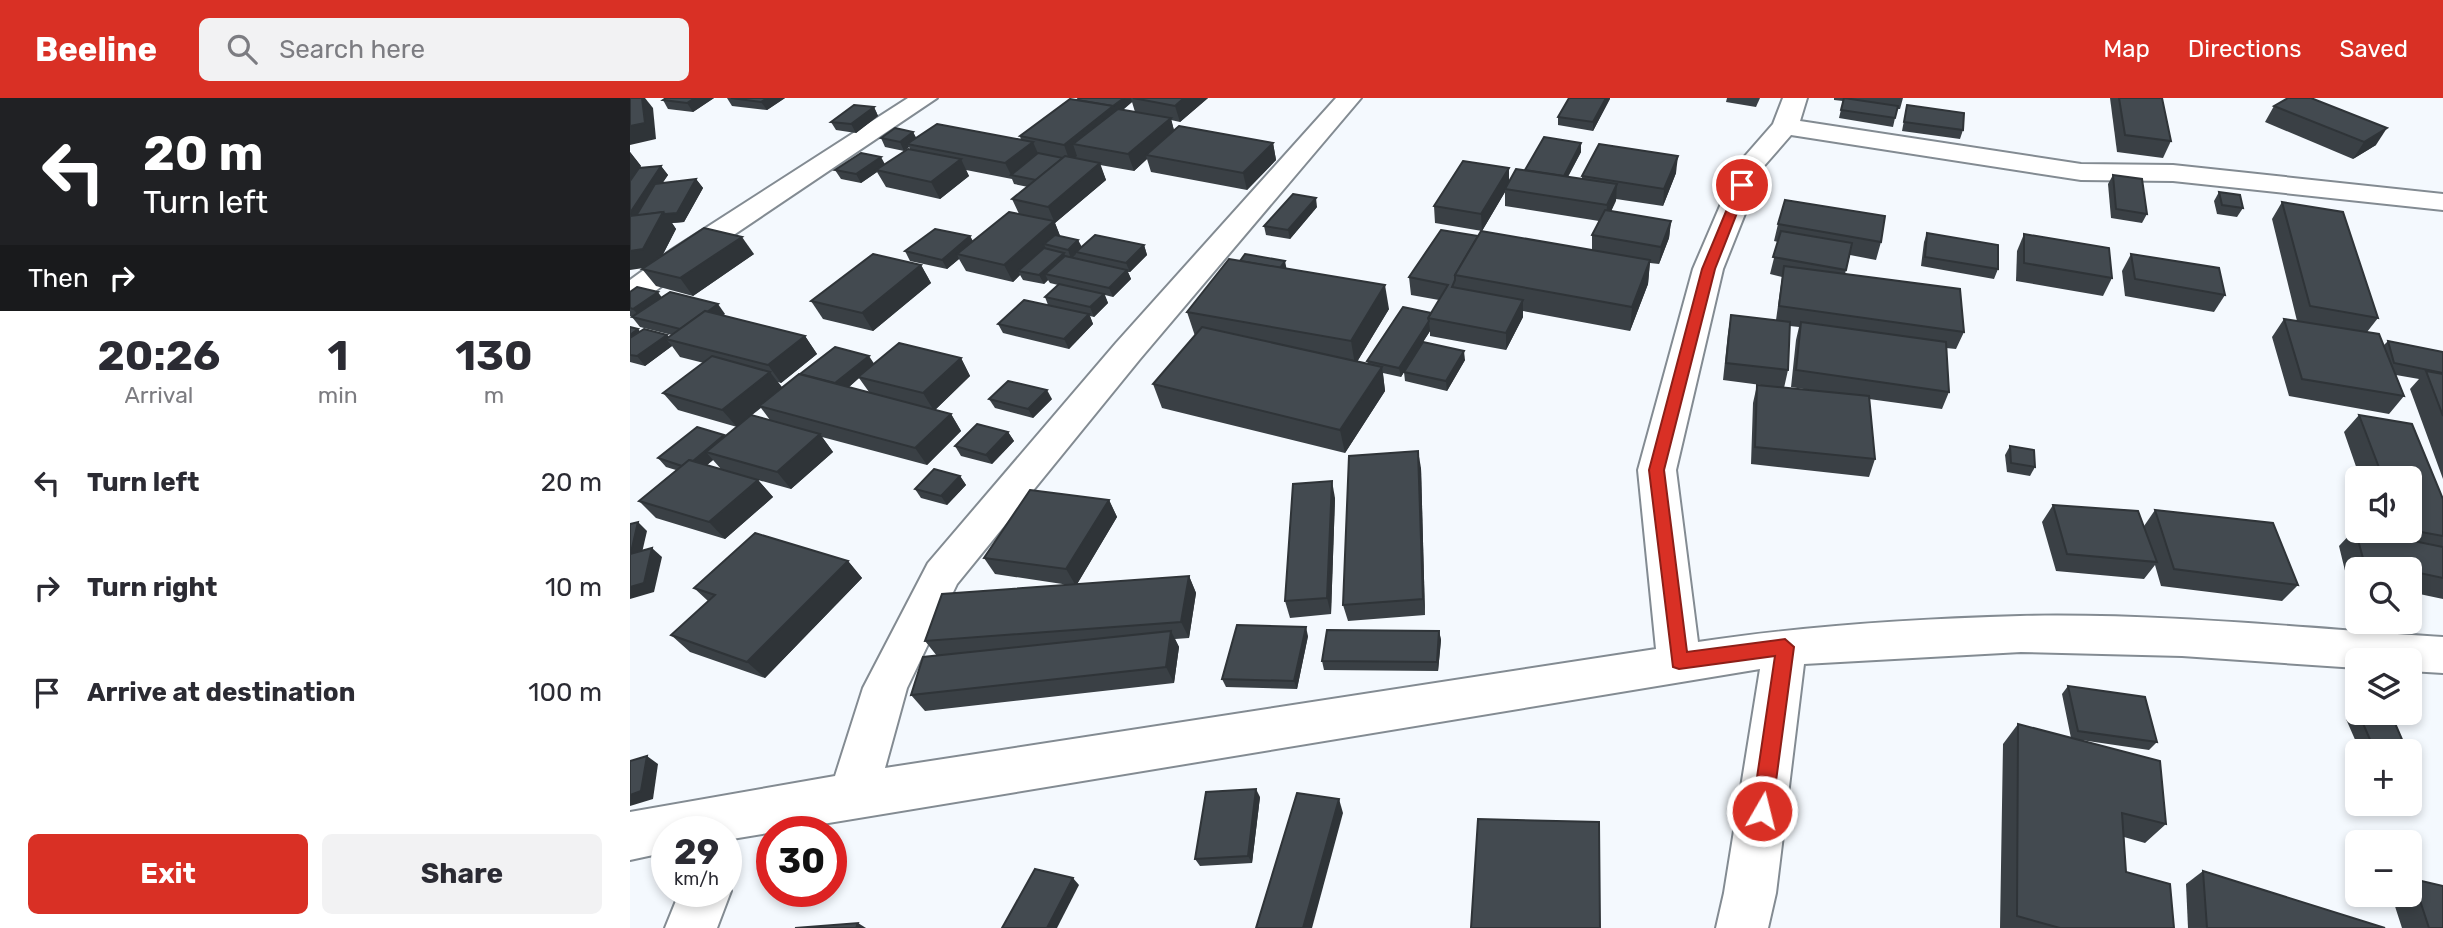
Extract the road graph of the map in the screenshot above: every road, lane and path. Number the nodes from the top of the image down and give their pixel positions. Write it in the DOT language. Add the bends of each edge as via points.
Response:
graph roads {
  1 [pos="925,98"];
  2 [pos="1349,98"];
  3 [pos="1790,112"];
  4 [pos="2443,202"];
  5 [pos="630,295"];
  6 [pos="1785,647"];
  7 [pos="2443,655"];
  8 [pos="1679,661"];
  9 [pos="853,796"];
  10 [pos="742,822"];
  11 [pos="651,834"];
  12 [pos="630,836"];
  13 [pos="699,907"];
  14 [pos="691,928"];
  15 [pos="1742,928"];
  1 -- 5 [label="street"];
  2 -- 9 [label="street" via="1128,351 942,574 885,688"];
  3 -- 4 [label="street" via="2081,172 2174,173"];
  3 -- 8 [label="street" via="1751,164 1708,269 1657,470"];
  6 -- 7 [label="street" via="2021,634 2182,638"];
  6 -- 8 [label="street"];
  6 -- 15 [label="street"];
  8 -- 9 [label="street"];
  9 -- 10 [label="street"];
  11 -- 12 [label="street"];
  13 -- 14 [label="street"];
}
